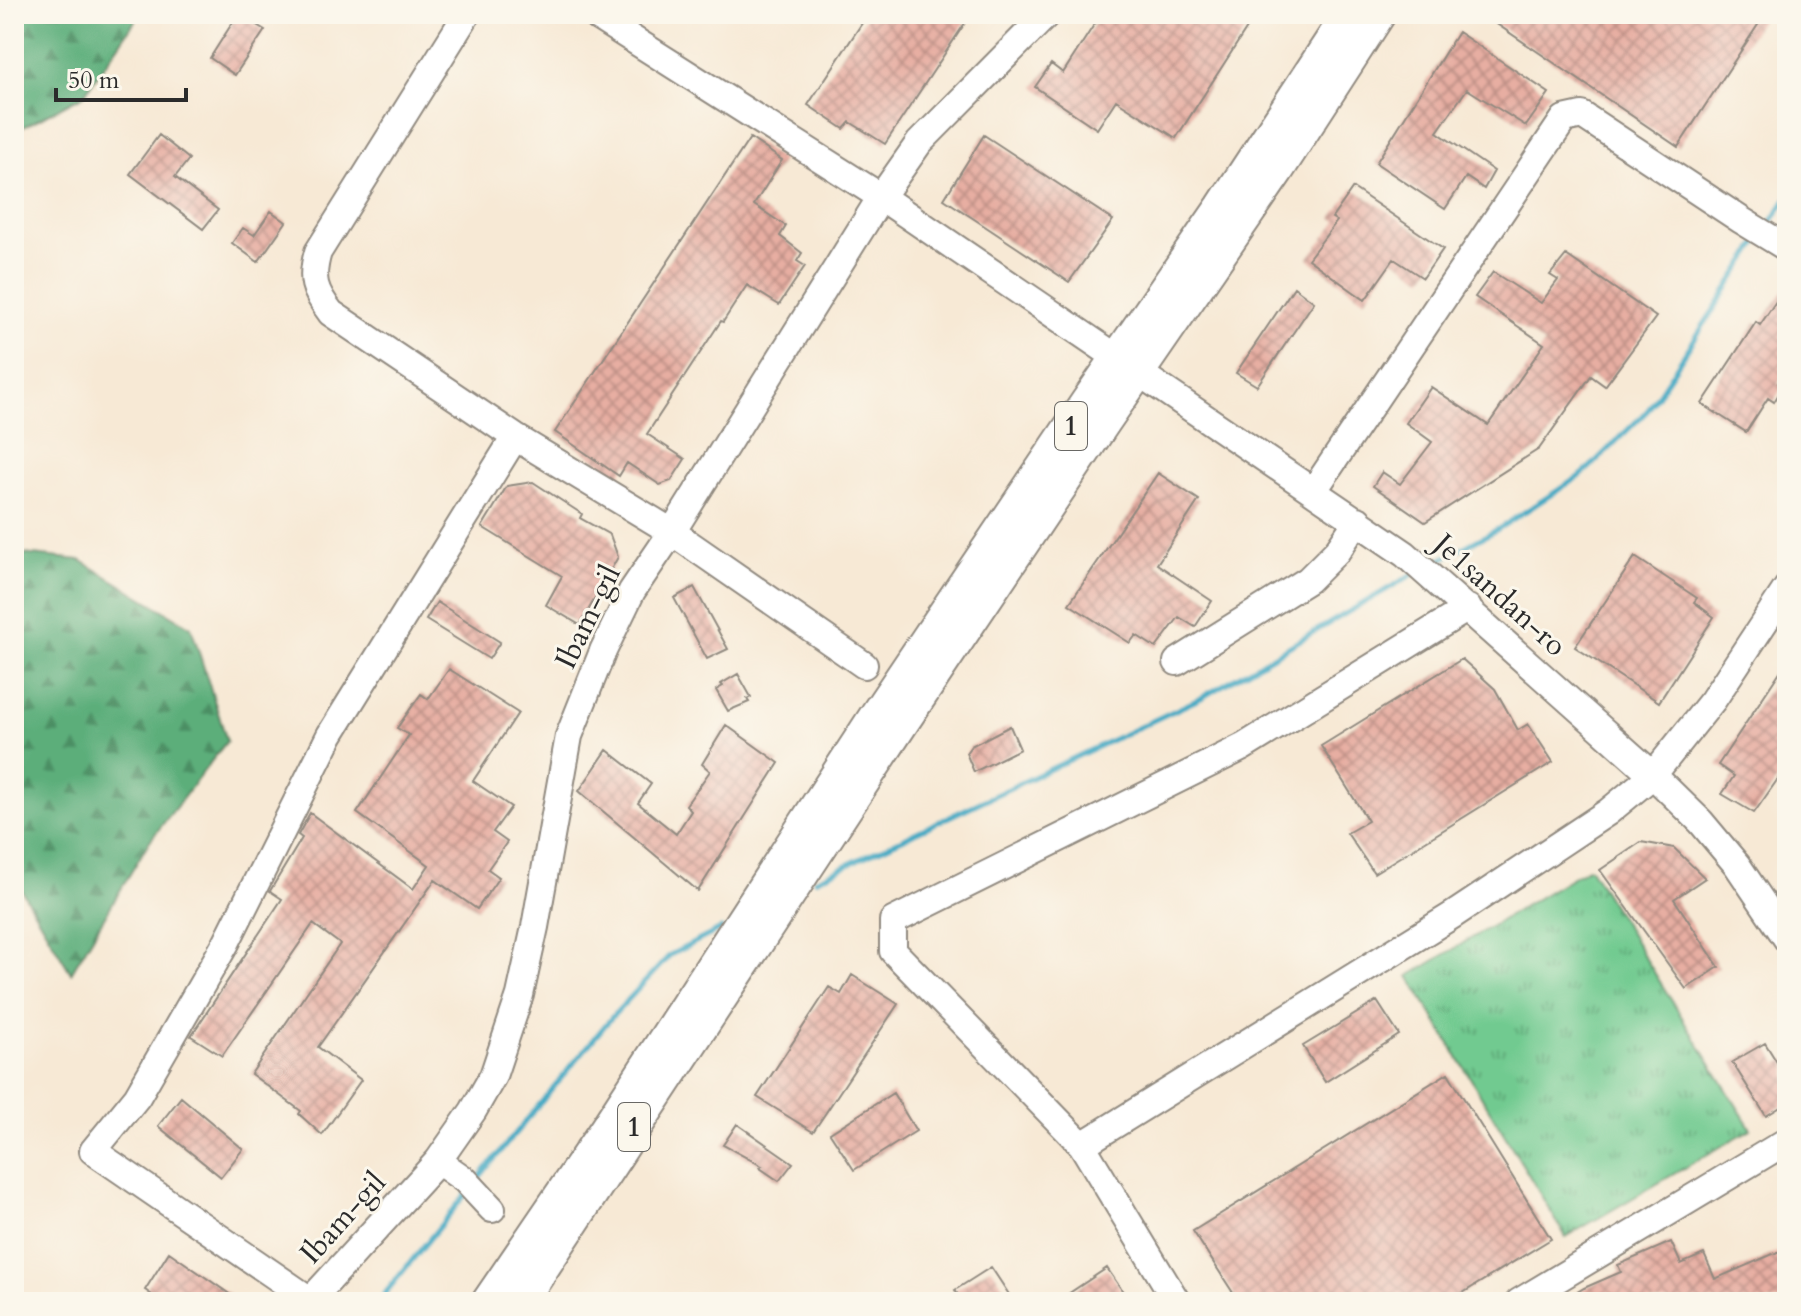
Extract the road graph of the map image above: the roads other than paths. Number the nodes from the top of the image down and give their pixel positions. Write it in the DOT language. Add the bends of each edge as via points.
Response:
graph roads {
  1 [pos="467,14"];
  2 [pos="593,14"];
  3 [pos="1047,14"];
  4 [pos="1349,14"];
  5 [pos="1379,14"];
  6 [pos="881,197"];
  7 [pos="1785,246"];
  8 [pos="1128,366"];
  9 [pos="515,437"];
  10 [pos="1314,490"];
  11 [pos="1358,520"];
  12 [pos="672,532"];
  13 [pos="1787,588"];
  14 [pos="1468,608"];
  15 [pos="1177,662"];
  16 [pos="864,665"];
  17 [pos="1653,775"];
  18 [pos="1787,939"];
  19 [pos="1787,1141"];
  20 [pos="1082,1145"];
  21 [pos="438,1161"];
  22 [pos="478,1193"];
  23 [pos="310,1301"];
  24 [pos="488,1302"];
  25 [pos="520,1302"];
  26 [pos="1177,1302"];
  27 [pos="1519,1302"];
  1 -- 9 [label="street" via="318,252 313,270 317,294 331,313"];
  2 -- 6 [label="street, Je1sandan-ro"];
  3 -- 6 [label="street, Ibam-gil" via="919,143"];
  4 -- 8 [label="main road, 1" via="1222,207"];
  5 -- 8 [label="main road, 1" via="1277,171"];
  6 -- 8 [label="street, Je1sandan-ro"];
  6 -- 12 [label="street, Ibam-gil"];
  7 -- 10 [label="street" via="1582,115 1564,119"];
  8 -- 10 [label="street, Je1sandan-ro"];
  8 -- 24 [label="main road, 1" via="795,839"];
  8 -- 25 [label="main road, 1" via="842,814"];
  9 -- 12 [label="street"];
  9 -- 23 [label="street" via="330,735 226,943 137,1097 93,1151"];
  10 -- 11 [label="street, Je1sandan-ro"];
  11 -- 14 [label="street, Je1sandan-ro"];
  11 -- 15 [label="street" via="1308,580"];
  12 -- 16 [label="street"];
  12 -- 21 [label="street, Ibam-gil" via="632,591 569,736 545,879 507,1038 493,1076"];
  13 -- 17 [label="street" via="1713,700"];
  14 -- 17 [label="street, Je1sandan-ro"];
  14 -- 20 [label="street" via="1243,747 893,921 893,951"];
  17 -- 18 [label="street, Je1sandan-ro" via="1737,865"];
  17 -- 20 [label="street" via="1608,812 1453,915"];
  19 -- 27 [label="street"];
  20 -- 26 [label="street"];
  21 -- 22 [label="street"];
  21 -- 23 [label="street, Ibam-gil"];
}
